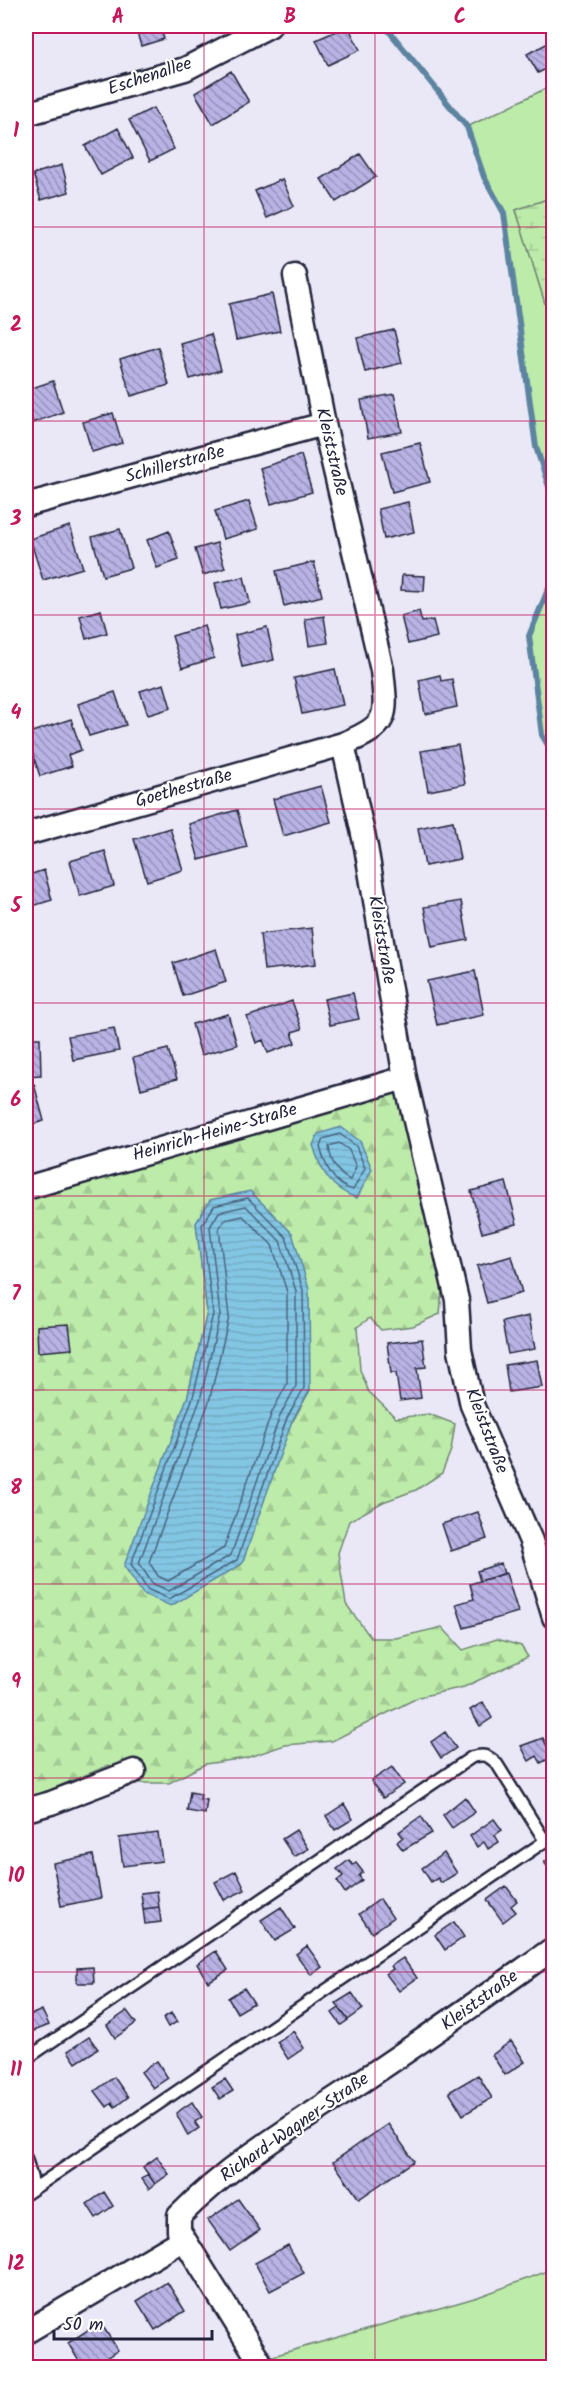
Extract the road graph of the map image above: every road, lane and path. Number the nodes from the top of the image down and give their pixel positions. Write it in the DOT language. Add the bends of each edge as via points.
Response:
graph roads {
  1 [pos="269,26"];
  2 [pos="26,114"];
  3 [pos="295,276"];
  4 [pos="324,424"];
  5 [pos="26,506"];
  6 [pos="343,744"];
  7 [pos="26,834"];
  8 [pos="405,1078"];
  9 [pos="26,1188"];
  10 [pos="554,1617"];
  11 [pos="134,1771"];
  12 [pos="26,1810"];
  13 [pos="549,1838"];
  14 [pos="554,1948"];
  15 [pos="435,2032"];
  16 [pos="26,2059"];
  17 [pos="26,2158"];
  18 [pos="34,2186"];
  19 [pos="26,2194"];
  20 [pos="184,2239"];
  21 [pos="26,2332"];
  22 [pos="259,2360"];
  1 -- 2 [label="street, Eschenallee" via="185,69"];
  3 -- 4 [label="street, Kleiststraße"];
  4 -- 5 [label="street, Schillerstraße"];
  4 -- 6 [label="street, Kleiststraße" via="382,670 386,710 372,732"];
  6 -- 7 [label="street, Goethestraße"];
  6 -- 8 [label="street, Kleiststraße" via="366,847"];
  8 -- 9 [label="street, Heinrich-Heine-Straße"];
  8 -- 10 [label="street, Kleiststraße" via="448,1253 457,1300 460,1350 472,1405 531,1542"];
  11 -- 12 [label="street"];
  13 -- 16 [label="lane" via="497,1764 482,1754 472,1757"];
  13 -- 18 [label="lane"];
  14 -- 15 [label="street, Kleiststraße"];
  15 -- 20 [label="street, Richard-Wagner-Straße" via="276,2138 196,2199 179,2216 179,2231"];
  17 -- 18 [label="lane"];
  18 -- 19 [label="lane"];
  20 -- 21 [label="street"];
  20 -- 22 [label="street, Richard-Wagner-Straße"];
}
